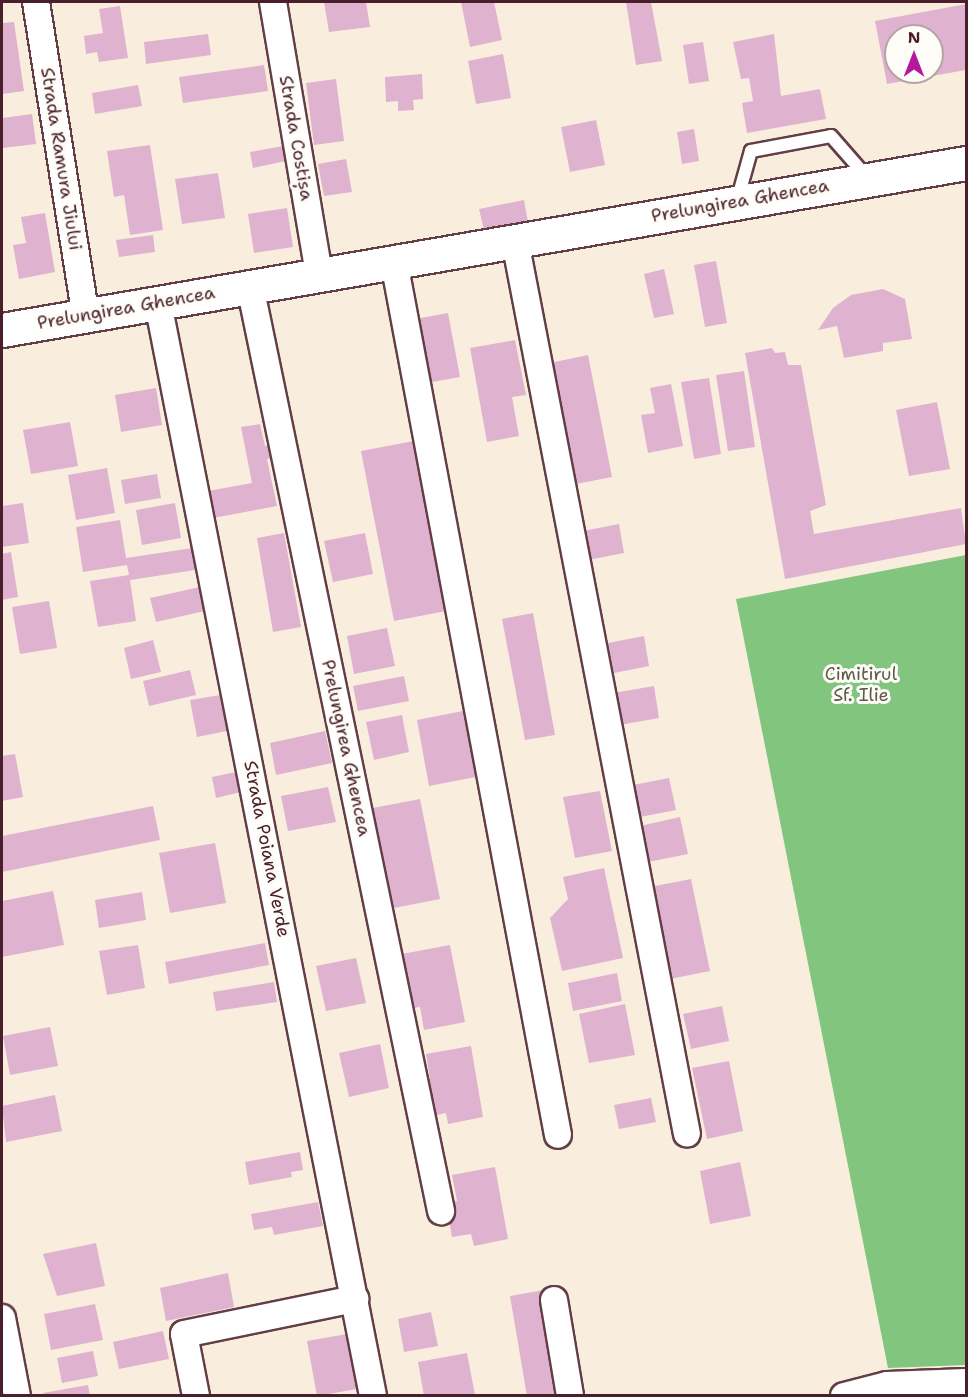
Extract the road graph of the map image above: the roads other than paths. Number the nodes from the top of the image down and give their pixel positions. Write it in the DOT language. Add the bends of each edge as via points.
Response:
graph roads {
  1 [pos="36,2"];
  2 [pos="273,2"];
  3 [pos="966,163"];
  4 [pos="868,179"];
  5 [pos="736,202"];
  6 [pos="514,241"];
  7 [pos="394,262"];
  8 [pos="319,275"];
  9 [pos="250,286"];
  10 [pos="158,303"];
  11 [pos="86,316"];
  12 [pos="2,330"];
  13 [pos="687,1134"];
  14 [pos="558,1135"];
  15 [pos="441,1211"];
  16 [pos="554,1300"];
  17 [pos="356,1304"];
  18 [pos="2,1318"];
  19 [pos="966,1382"];
  20 [pos="17,1395"];
  21 [pos="196,1395"];
  22 [pos="373,1395"];
  23 [pos="570,1395"];
  24 [pos="844,1395"];
  1 -- 11 [label="street, Strada Ramura Jiului"];
  2 -- 8 [label="street, Strada Costișa"];
  3 -- 4 [label="main road, Prelungirea Ghencea"];
  4 -- 5 [label="main road, Prelungirea Ghencea"];
  4 -- 5 [label="lane" via="831,136 750,151"];
  5 -- 6 [label="main road, Prelungirea Ghencea"];
  6 -- 7 [label="main road, Prelungirea Ghencea"];
  6 -- 13 [label="street"];
  7 -- 8 [label="main road, Prelungirea Ghencea"];
  7 -- 14 [label="street"];
  8 -- 9 [label="main road, Prelungirea Ghencea"];
  9 -- 10 [label="main road, Prelungirea Ghencea"];
  9 -- 15 [label="street, Prelungirea Ghencea"];
  10 -- 11 [label="main road, Prelungirea Ghencea"];
  10 -- 17 [label="street, Strada Poiana Verde"];
  11 -- 12 [label="main road, Prelungirea Ghencea"];
  16 -- 23 [label="street"];
  17 -- 21 [label="street" via="184,1334"];
  17 -- 22 [label="street, Strada Poiana Verde"];
  18 -- 20 [label="street"];
  19 -- 24 [label="street" via="887,1385"];
}
